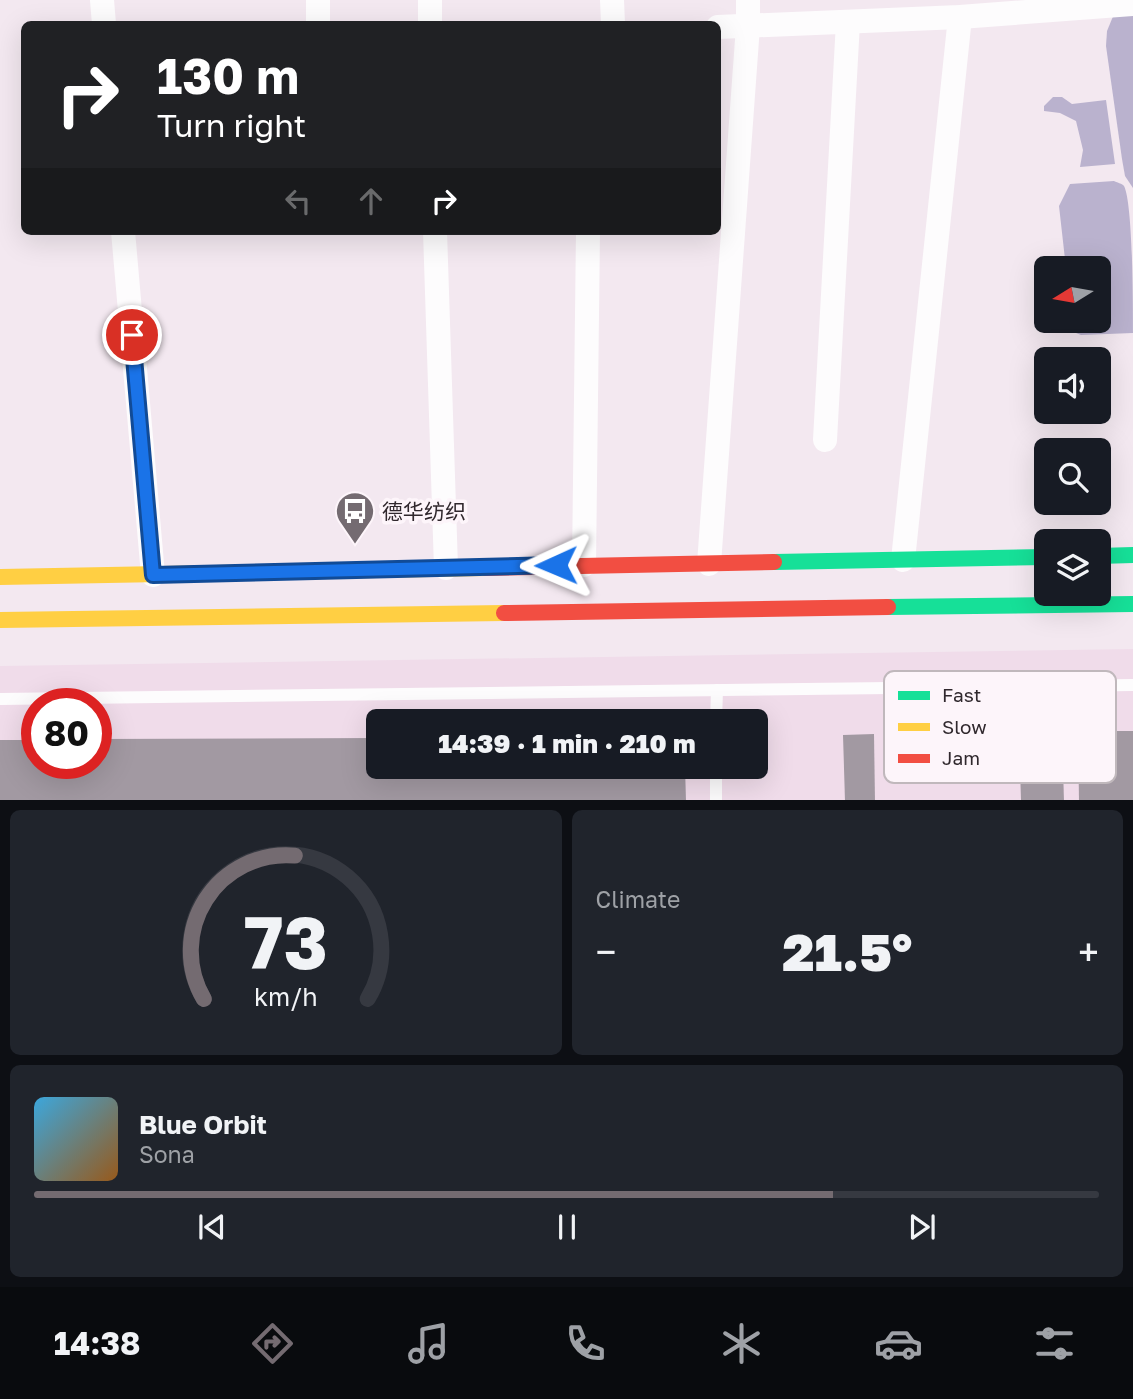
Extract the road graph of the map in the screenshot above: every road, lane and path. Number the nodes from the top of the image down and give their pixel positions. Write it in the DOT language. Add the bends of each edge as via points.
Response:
graph roads {
  1 [pos="102,0"];
  2 [pos="318,0"];
  3 [pos="430,0"];
  4 [pos="612,0"];
  5 [pos="748,0"];
  6 [pos="1133,4"];
  7 [pos="1046,5"];
  8 [pos="900,10"];
  9 [pos="961,18"];
  10 [pos="104,21"];
  11 [pos="318,21"];
  12 [pos="430,21"];
  13 [pos="613,21"];
  14 [pos="848,22"];
  15 [pos="748,26"];
  16 [pos="721,27"];
  17 [pos="123,235"];
  18 [pos="435,235"];
  19 [pos="588,235"];
  20 [pos="825,440"];
  21 [pos="1133,555"];
  22 [pos="1111,556"];
  23 [pos="1034,557"];
  24 [pos="903,560"];
  25 [pos="709,564"];
  26 [pos="584,565"];
  27 [pos="446,568"];
  28 [pos="153,575"];
  29 [pos="0,577"];
  30 [pos="1133,604"];
  31 [pos="0,620"];
  32 [pos="884,688"];
  33 [pos="716,690"];
  34 [pos="0,699"];
  35 [pos="716,709"];
  36 [pos="716,779"];
  37 [pos="716,800"];
  1 -- 10 [label="street"];
  2 -- 11 [label="street"];
  3 -- 12 [label="street"];
  4 -- 13 [label="street"];
  5 -- 15 [label="street"];
  6 -- 7 [label="street"];
  7 -- 9 [label="street"];
  8 -- 9 [label="street"];
  8 -- 14 [label="street"];
  9 -- 24 [label="street"];
  14 -- 15 [label="street"];
  14 -- 20 [label="street"];
  15 -- 16 [label="street"];
  15 -- 25 [label="street"];
  17 -- 28 [label="street"];
  18 -- 27 [label="street"];
  19 -- 26 [label="street"];
  21 -- 22 [label="highway"];
  23 -- 24 [label="highway"];
  24 -- 25 [label="highway"];
  25 -- 26 [label="highway"];
  26 -- 27 [label="highway"];
  27 -- 28 [label="highway"];
  28 -- 29 [label="highway"];
  30 -- 31 [label="highway"];
  32 -- 33 [label="lane"];
  33 -- 34 [label="lane"];
  33 -- 35 [label="lane"];
  36 -- 37 [label="lane"];
}
